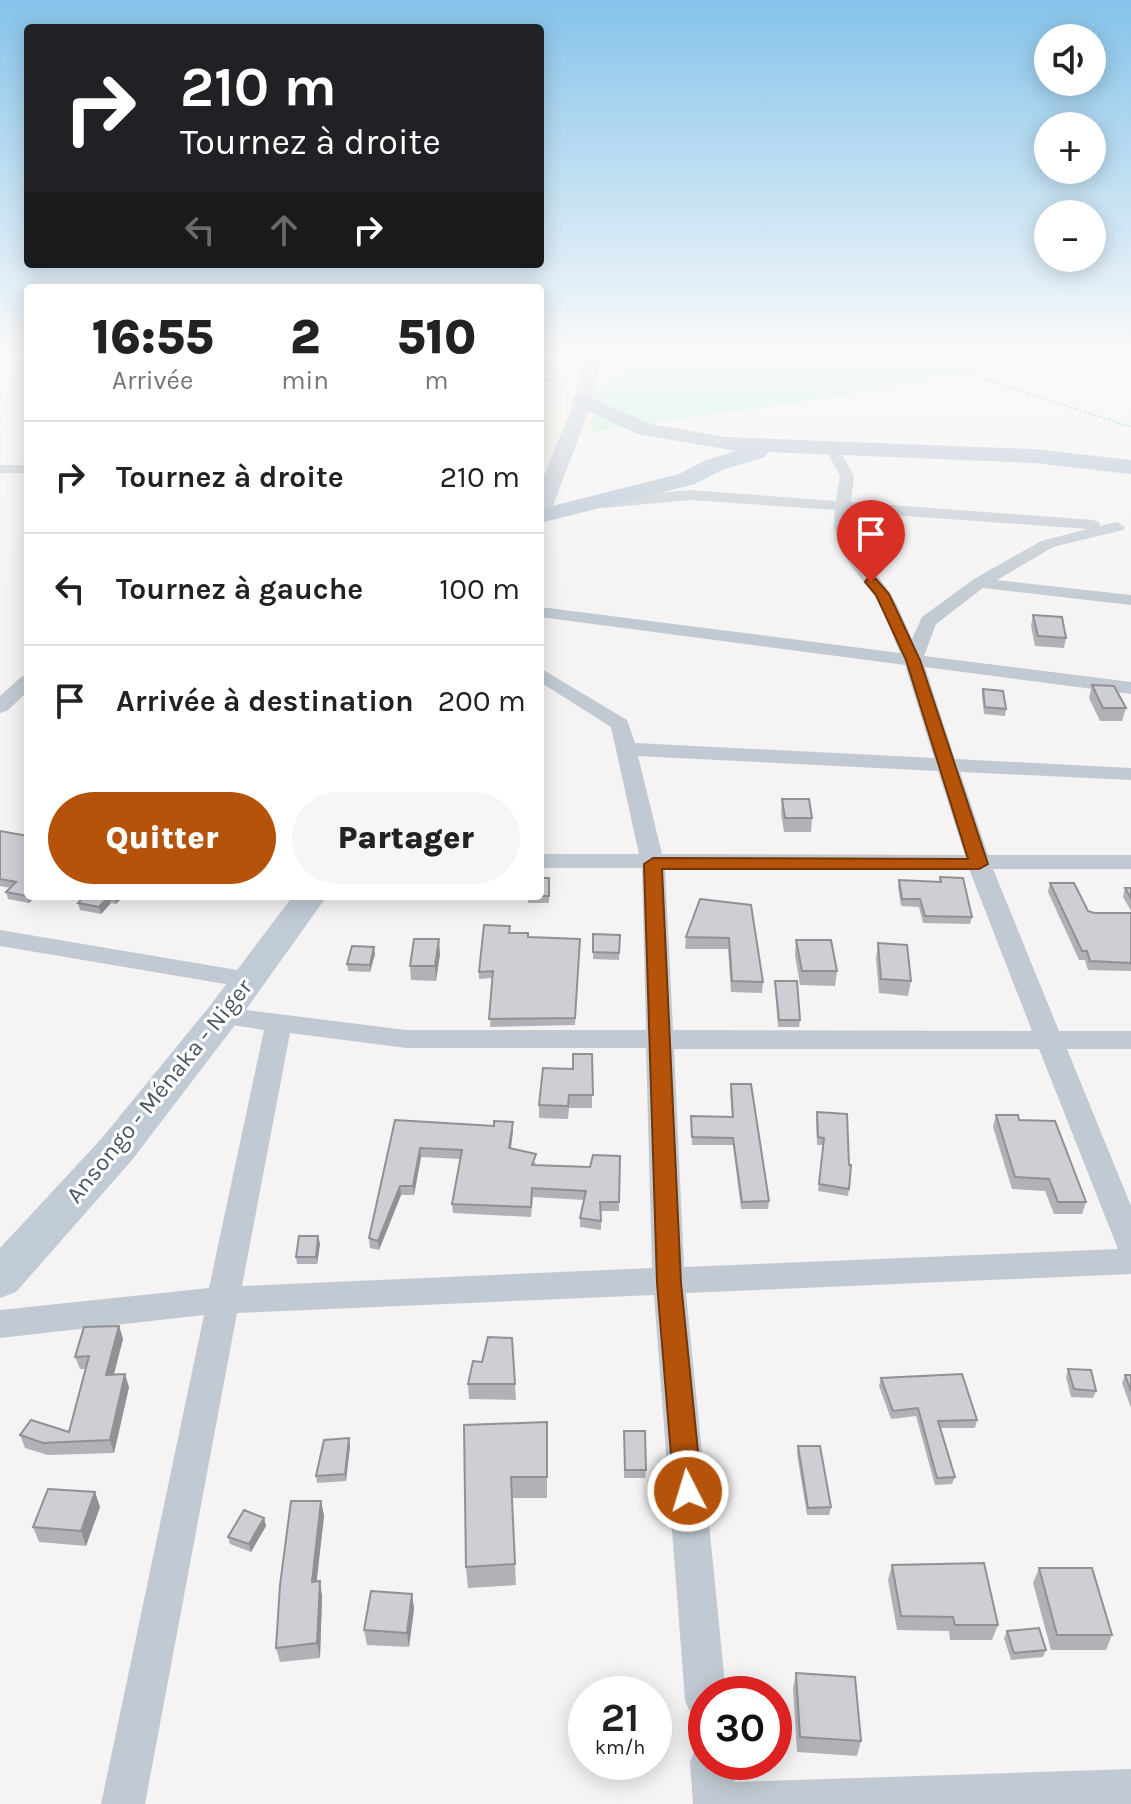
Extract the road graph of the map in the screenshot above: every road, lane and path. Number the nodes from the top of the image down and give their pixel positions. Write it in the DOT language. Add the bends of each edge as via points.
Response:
graph roads {
  1 [pos="567,439"];
  2 [pos="686,439"];
  3 [pos="796,448"];
  4 [pos="832,448"];
  5 [pos="1131,467"];
  6 [pos="0,469"];
  7 [pos="24,469"];
  8 [pos="544,502"];
  9 [pos="594,504"];
  10 [pos="841,505"];
  11 [pos="544,512"];
  12 [pos="1124,528"];
  13 [pos="980,583"];
  14 [pos="1131,600"];
  15 [pos="544,613"];
  16 [pos="913,660"];
  17 [pos="544,676"];
  18 [pos="24,685"];
  19 [pos="1131,688"];
  20 [pos="0,707"];
  21 [pos="626,749"];
  22 [pos="947,765"];
  23 [pos="1131,774"];
  24 [pos="544,861"];
  25 [pos="1131,862"];
  26 [pos="653,864"];
  27 [pos="979,864"];
  28 [pos="307,900"];
  29 [pos="0,938"];
  30 [pos="249,980"];
  31 [pos="222,1016"];
  32 [pos="278,1025"];
  33 [pos="659,1039"];
  34 [pos="1052,1040"];
  35 [pos="1131,1040"];
  36 [pos="1131,1244"];
  37 [pos="1131,1261"];
  38 [pos="0,1279"];
  39 [pos="669,1283"];
  40 [pos="222,1300"];
  41 [pos="0,1324"];
  42 [pos="704,1676"];
  43 [pos="713,1780"];
  44 [pos="1131,1791"];
  45 [pos="123,1804"];
  46 [pos="715,1804"];
  47 [pos="724,1804"];
  1 -- 8 [label="main road"];
  2 -- 3 [label="main road"];
  3 -- 4 [label="main road"];
  3 -- 9 [label="main road" via="757,452 687,479"];
  4 -- 5 [label="main road" via="1034,456"];
  4 -- 10 [label="street" via="847,476"];
  6 -- 7 [label="street"];
  9 -- 10 [label="street" via="690,495"];
  9 -- 11 [label="main road"];
  10 -- 12 [label="street"];
  10 -- 16 [label="street" via="840,531 861,570 882,594"];
  12 -- 13 [label="street" via="1047,544"];
  13 -- 14 [label="street"];
  13 -- 16 [label="street" via="928,621"];
  15 -- 16 [label="street"];
  16 -- 19 [label="street"];
  16 -- 22 [label="street"];
  17 -- 21 [label="street" via="620,724"];
  18 -- 20 [label="street"];
  21 -- 22 [label="street"];
  21 -- 26 [label="street"];
  22 -- 23 [label="street"];
  22 -- 27 [label="street"];
  24 -- 26 [label="street"];
  25 -- 27 [label="street"];
  26 -- 27 [label="street"];
  26 -- 33 [label="street"];
  27 -- 34 [label="street"];
  28 -- 30 [label="main road, Ansongo - Ménaka - Niger"];
  29 -- 30 [label="street"];
  30 -- 31 [label="main road, Ansongo - Ménaka - Niger"];
  31 -- 32 [label="street"];
  31 -- 38 [label="main road, Ansongo - Ménaka - Niger" via="117,1149"];
  32 -- 33 [label="street" via="406,1039"];
  32 -- 40 [label="street"];
  33 -- 34 [label="street"];
  33 -- 39 [label="street"];
  34 -- 35 [label="street"];
  34 -- 36 [label="street"];
  37 -- 39 [label="street"];
  39 -- 40 [label="street"];
  39 -- 42 [label="street"];
  40 -- 41 [label="street"];
  40 -- 45 [label="street"];
  43 -- 46 [label="street"];
  44 -- 47 [label="street"];
}
